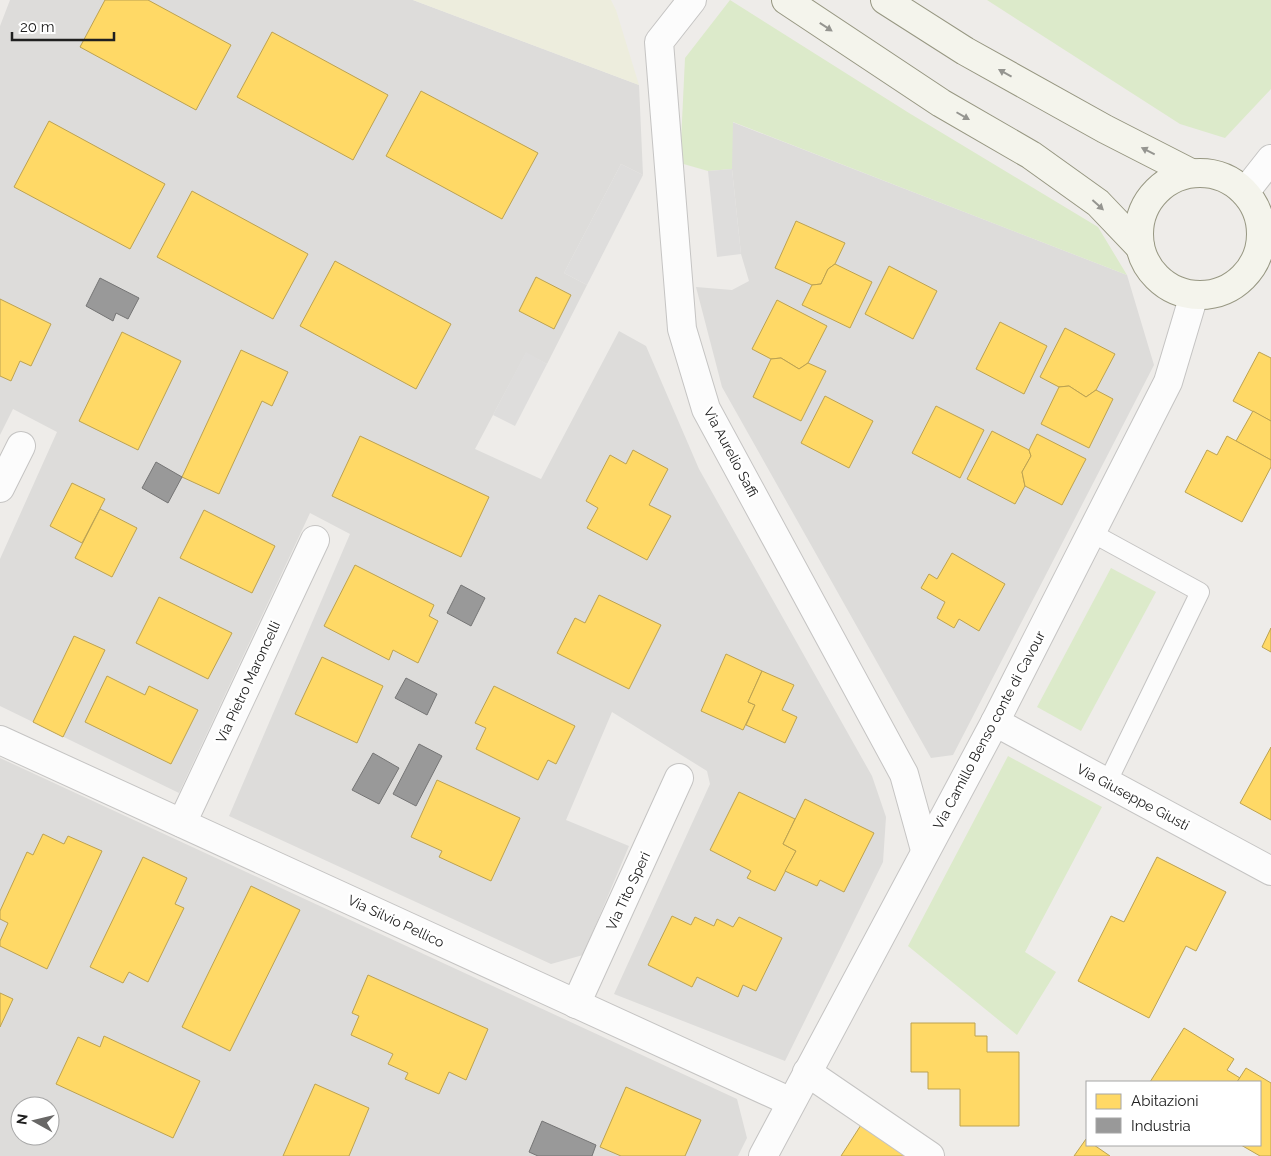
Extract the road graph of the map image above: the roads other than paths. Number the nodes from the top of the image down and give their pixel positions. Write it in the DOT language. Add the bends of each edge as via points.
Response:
graph roads {
  1 [pos="692,0"];
  2 [pos="786,0"];
  3 [pos="885,0"];
  4 [pos="1271,159"];
  5 [pos="1191,173"];
  6 [pos="1246,192"];
  7 [pos="1140,248"];
  8 [pos="1263,265"];
  9 [pos="1194,296"];
  10 [pos="21,446"];
  11 [pos="0,488"];
  12 [pos="1092,533"];
  13 [pos="315,540"];
  14 [pos="995,722"];
  15 [pos="0,740"];
  16 [pos="679,778"];
  17 [pos="1107,783"];
  18 [pos="182,823"];
  19 [pos="925,850"];
  20 [pos="1271,871"];
  21 [pos="576,1004"];
  22 [pos="807,1072"];
  23 [pos="791,1102"];
  24 [pos="763,1156"];
  25 [pos="930,1156"];
  1 -- 19 [label="street, Via Aurelio Saffi" via="659,42 682,329 706,408 904,774"];
  2 -- 7 [label="street, one-way" via="941,103 1030,155 1098,204"];
  5 -- 3 [label="street, one-way" via="964,51"];
  4 -- 6 [label="street"];
  5 -- 6 [label="street" via="1222,176"];
  5 -- 7 [label="street" via="1170,180 1147,204 1141,220"];
  6 -- 8 [label="street" via="1260,220"];
  7 -- 9 [label="street" via="1148,267 1160,280 1178,292"];
  8 -- 9 [label="street" via="1232,287 1215,294"];
  9 -- 12 [label="street, Via Camillo Benso conte di Cavour" via="1168,382"];
  10 -- 11 [label="street"];
  12 -- 14 [label="street, Via Camillo Benso conte di Cavour"];
  12 -- 17 [label="lane" via="1200,592"];
  13 -- 18 [label="street, Via Pietro Maroncelli"];
  14 -- 17 [label="street, Via Giuseppe Giusti"];
  14 -- 19 [label="street, Via Camillo Benso conte di Cavour"];
  15 -- 18 [label="street, Via Silvio Pellico"];
  16 -- 21 [label="street, Via Tito Speri"];
  17 -- 20 [label="street, Via Giuseppe Giusti"];
  18 -- 21 [label="street, Via Silvio Pellico"];
  19 -- 22 [label="street, Via Camillo Benso conte di Cavour"];
  21 -- 23 [label="street, Via Silvio Pellico"];
  22 -- 23 [label="street, Via Camillo Benso conte di Cavour"];
  22 -- 25 [label="street"];
  23 -- 24 [label="street, Via Camillo Benso conte di Cavour"];
}
